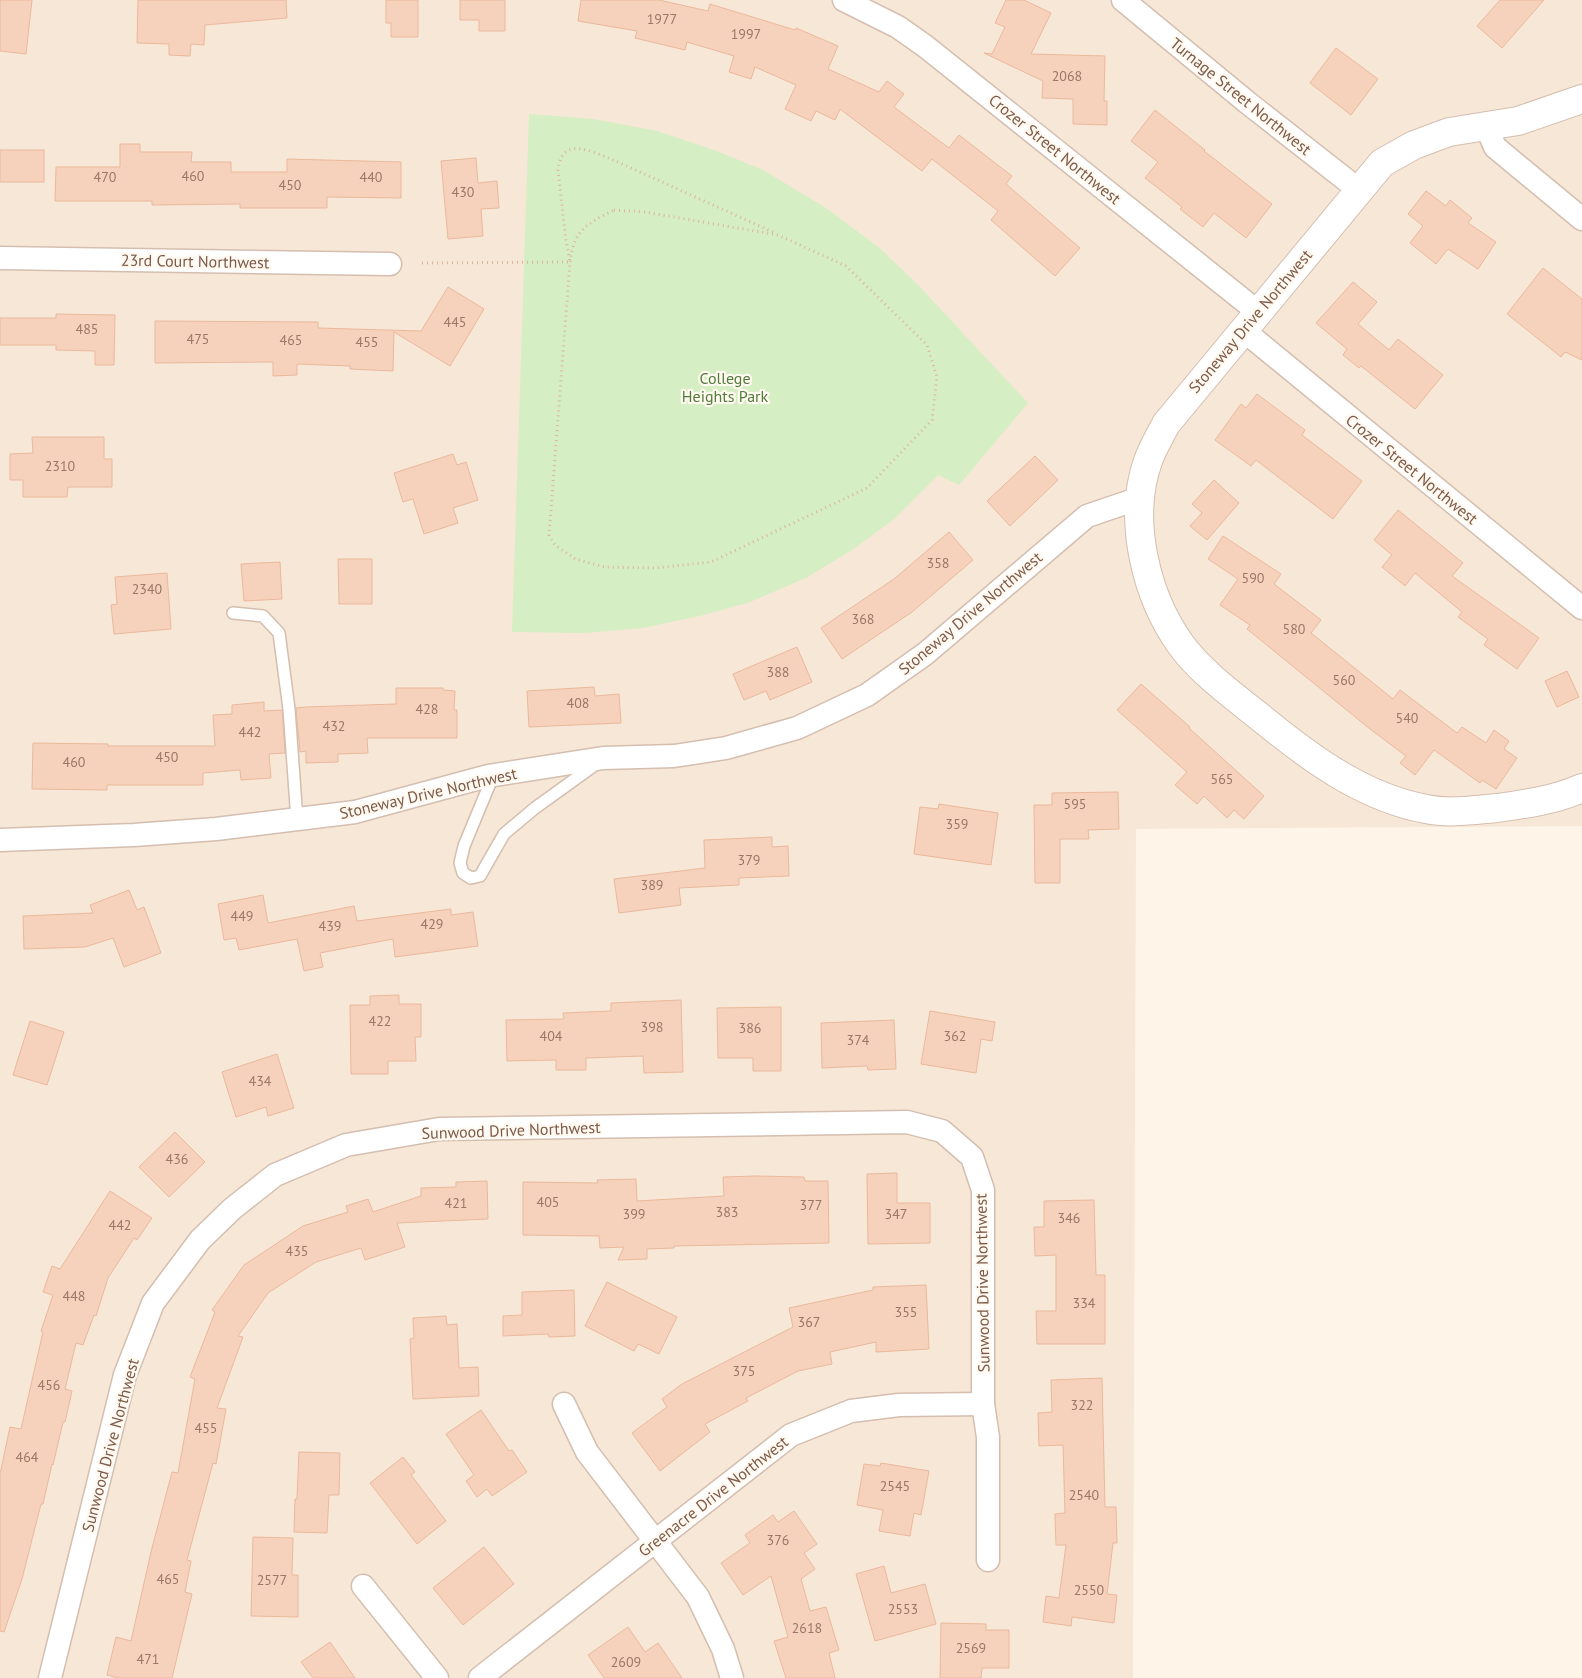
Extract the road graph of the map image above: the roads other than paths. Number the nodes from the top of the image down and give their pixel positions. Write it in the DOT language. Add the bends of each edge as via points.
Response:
graph roads {
  1 [pos="844,0"];
  2 [pos="1123,0"];
  3 [pos="1582,100"];
  4 [pos="1486,126"];
  5 [pos="1360,190"];
  6 [pos="1582,219"];
  7 [pos="0,258"];
  8 [pos="390,264"];
  9 [pos="1250,321"];
  10 [pos="1140,498"];
  11 [pos="1582,608"];
  12 [pos="233,612"];
  13 [pos="603,758"];
  14 [pos="493,776"];
  15 [pos="1582,788"];
  16 [pos="297,820"];
  17 [pos="0,840"];
  18 [pos="564,1404"];
  19 [pos="983,1404"];
  20 [pos="655,1540"];
  21 [pos="988,1560"];
  22 [pos="363,1586"];
  23 [pos="50,1678"];
  24 [pos="437,1678"];
  25 [pos="480,1678"];
  26 [pos="732,1678"];
  1 -- 9 [label="street, Crozer Street Northwest" via="898,26 925,46"];
  2 -- 5 [label="street, Turnage Street Northwest"];
  3 -- 4 [label="street, Stoneway Drive Northwest" via="1518,121"];
  4 -- 5 [label="street, Stoneway Drive Northwest" via="1450,132 1414,145 1382,163"];
  4 -- 6 [label="street" via="1495,147"];
  5 -- 9 [label="street, Stoneway Drive Northwest"];
  7 -- 8 [label="street, 23rd Court Northwest"];
  9 -- 10 [label="street, Stoneway Drive Northwest" via="1166,424 1148,462"];
  9 -- 11 [label="street, Crozer Street Northwest"];
  10 -- 13 [label="street, Stoneway Drive Northwest" via="1087,516 925,654 867,695 797,728 726,748 674,756"];
  10 -- 15 [label="street" via="1140,533 1151,587 1182,646 1214,680 1326,767 1361,787 1427,810 1463,812 1537,803"];
  12 -- 16 [label="lane" via="263,616 279,633 289,709"];
  13 -- 14 [label="street, Stoneway Drive Northwest"];
  13 -- 14 [label="lane" via="504,834 480,876 471,878 463,873 460,863"];
  14 -- 16 [label="street, Stoneway Drive Northwest" via="355,812"];
  16 -- 17 [label="street, Stoneway Drive Northwest" via="134,835"];
  18 -- 20 [label="street" via="587,1452"];
  19 -- 20 [label="street, Greenacre Drive Northwest" via="899,1405 851,1411 792,1435"];
  19 -- 21 [label="street, Sunwood Drive Northwest" via="988,1436"];
  19 -- 23 [label="street, Sunwood Drive Northwest" via="983,1190 972,1157 942,1131 907,1122 439,1129 346,1145 276,1175 232,1209 200,1240 153,1304 125,1375"];
  20 -- 25 [label="street, Greenacre Drive Northwest"];
  20 -- 26 [label="street" via="698,1596 723,1649"];
  22 -- 24 [label="street"];
}
